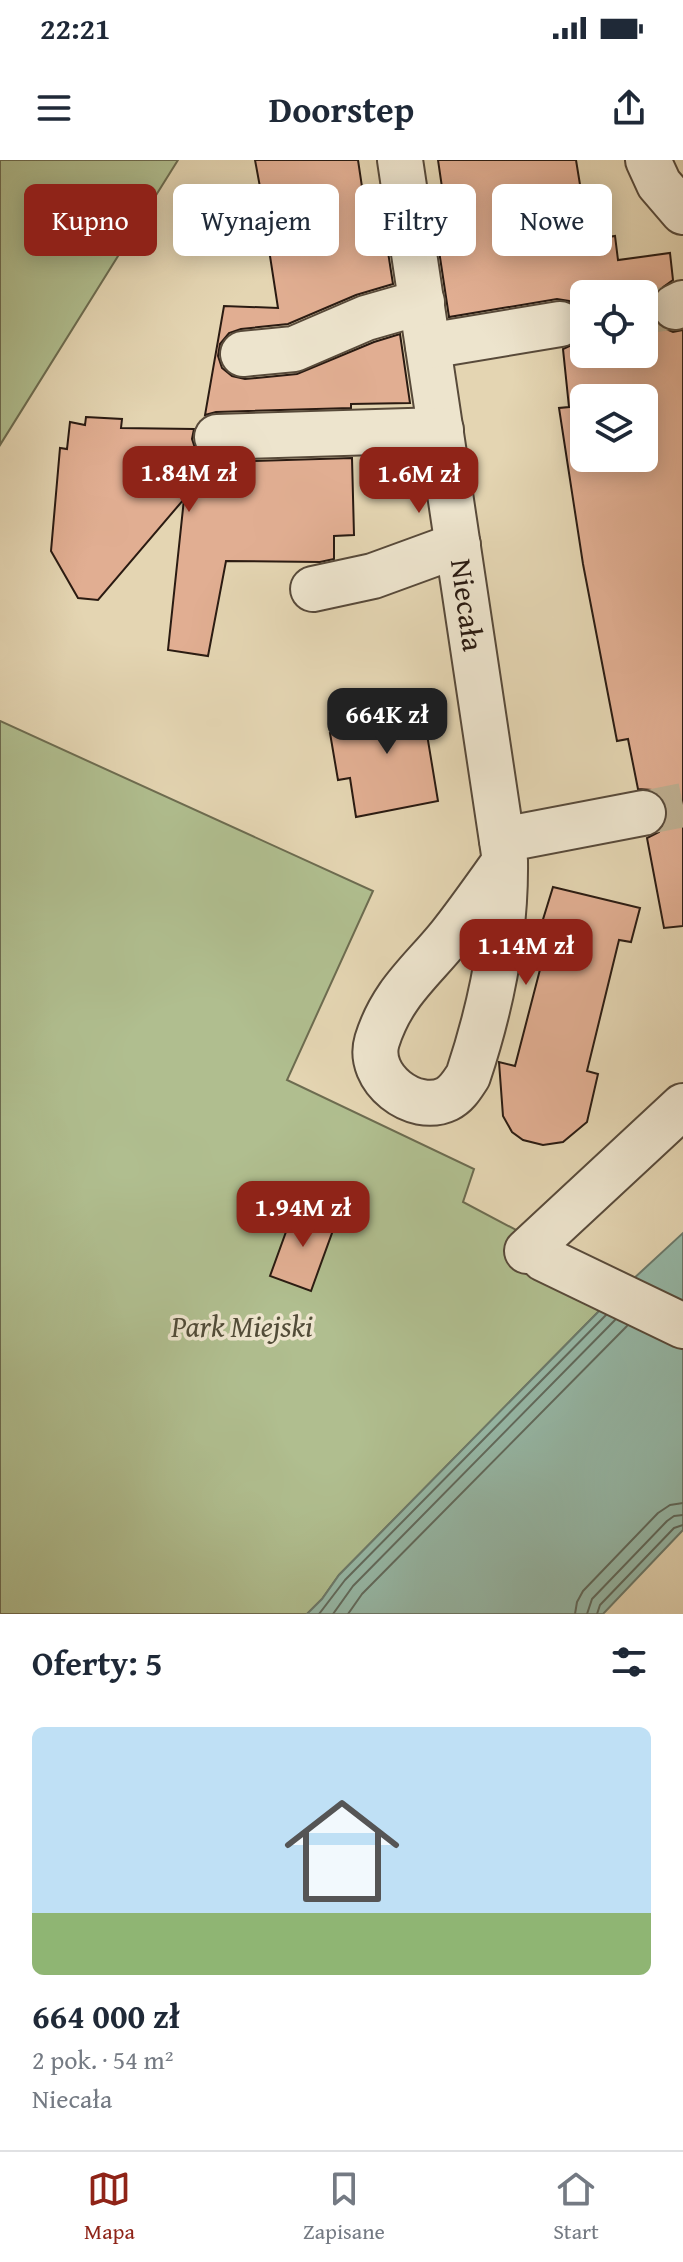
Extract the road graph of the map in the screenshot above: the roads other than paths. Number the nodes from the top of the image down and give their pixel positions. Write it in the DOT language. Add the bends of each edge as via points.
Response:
graph roads {
  1 [pos="400,160"];
  2 [pos="648,160"];
  3 [pos="683,212"];
  4 [pos="422,302"];
  5 [pos="560,324"];
  6 [pos="428,346"];
  7 [pos="243,354"];
  8 [pos="441,430"];
  9 [pos="217,437"];
  10 [pos="458,545"];
  11 [pos="313,589"];
  12 [pos="643,813"];
  13 [pos="503,850"];
  14 [pos="683,1106"];
  15 [pos="683,1326"];
  1 -- 4 [label="street, Niecała"];
  2 -- 3 [label="street" via="659,184"];
  4 -- 6 [label="street, Niecała"];
  4 -- 7 [label="street" via="366,318 294,349"];
  5 -- 6 [label="street"];
  6 -- 8 [label="street, Niecała"];
  8 -- 9 [label="street"];
  8 -- 10 [label="street, Niecała"];
  10 -- 11 [label="street" via="373,576"];
  10 -- 13 [label="street, Niecała"];
  12 -- 13 [label="street"];
  13 -- 13 [label="street, Niecała" via="452,933 404,987 377,1043 376,1056 389,1085 417,1102 449,1098 468,1076 496,969 505,895"];
  14 -- 15 [label="street" via="535,1255"];
}
